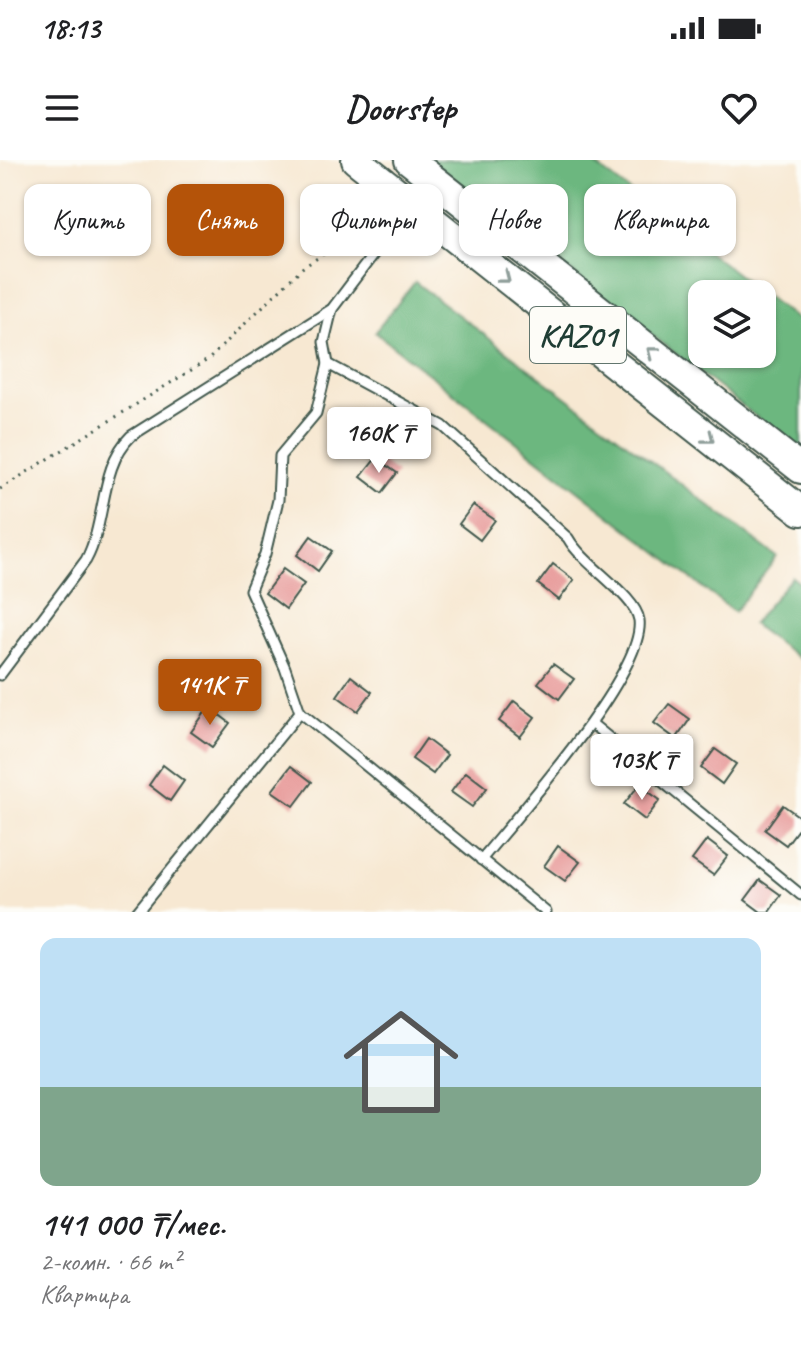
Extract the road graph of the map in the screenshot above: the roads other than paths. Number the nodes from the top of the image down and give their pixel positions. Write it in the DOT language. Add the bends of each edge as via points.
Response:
graph roads {
  1 [pos="356,160"];
  2 [pos="409,160"];
  3 [pos="386,184"];
  4 [pos="443,229"];
  5 [pos="367,256"];
  6 [pos="332,309"];
  7 [pos="328,364"];
  8 [pos="801,469"];
  9 [pos="801,511"];
  10 [pos="0,675"];
  11 [pos="300,712"];
  12 [pos="592,724"];
  13 [pos="481,860"];
  14 [pos="801,895"];
  15 [pos="137,912"];
  16 [pos="546,912"];
  1 -- 3 [label="highway, KАZ01"];
  8 -- 2 [label="highway, KАZ01, one-way"];
  4 -- 9 [label="highway, KАZ01, one-way"];
  5 -- 6 [label="lane"];
  6 -- 7 [label="lane" via="324,342"];
  6 -- 10 [label="lane" via="118,449 97,539"];
  7 -- 11 [label="lane" via="316,413 280,456 278,500 250,590"];
  7 -- 12 [label="lane" via="443,426 568,538 578,556 628,600 639,620 635,645"];
  11 -- 13 [label="lane"];
  11 -- 15 [label="lane"];
  12 -- 13 [label="lane"];
  12 -- 14 [label="lane"];
  13 -- 16 [label="lane"];
}
